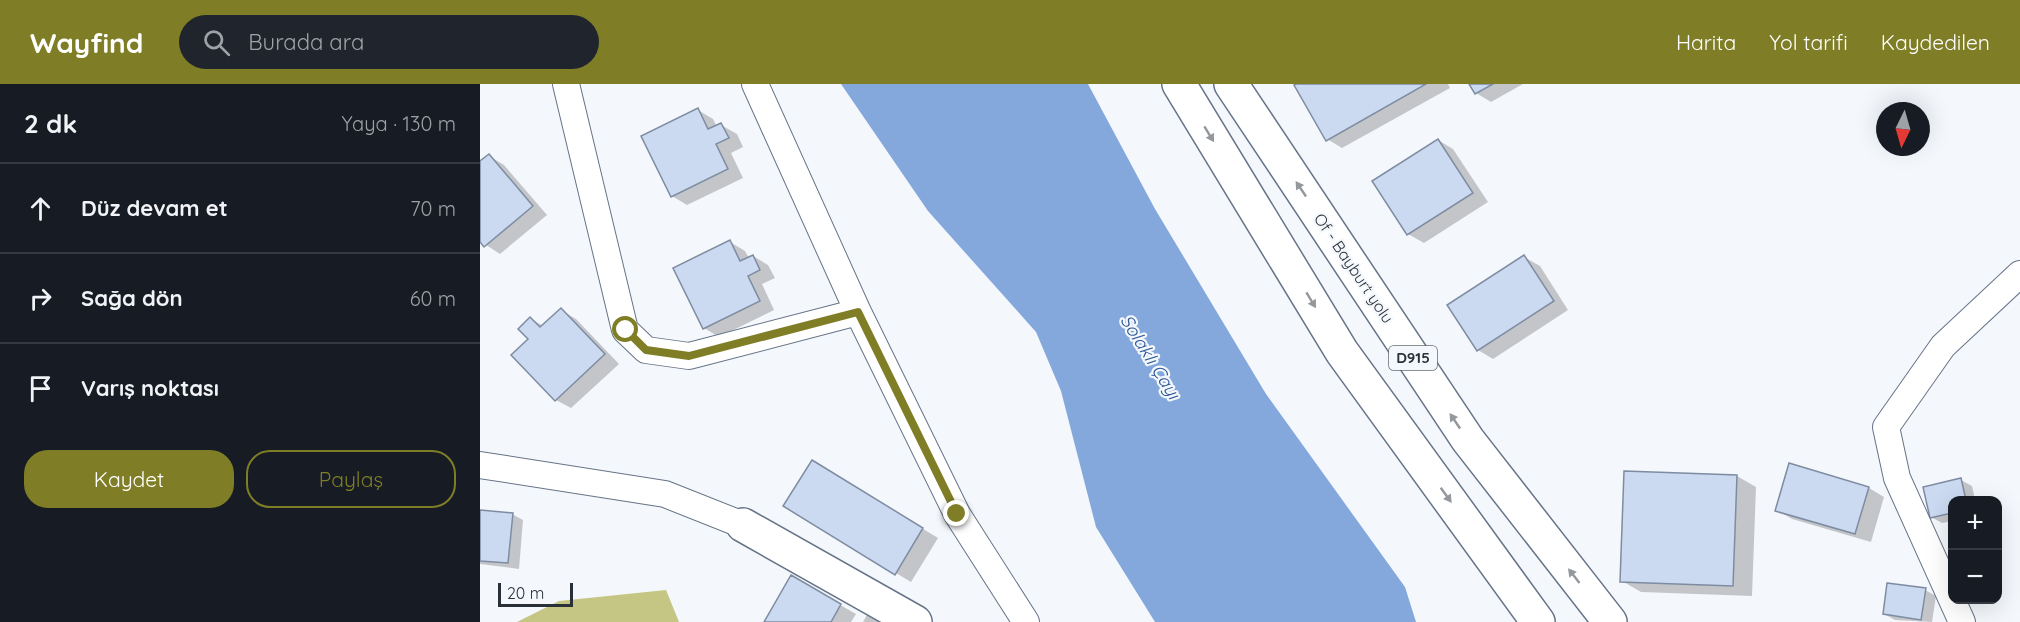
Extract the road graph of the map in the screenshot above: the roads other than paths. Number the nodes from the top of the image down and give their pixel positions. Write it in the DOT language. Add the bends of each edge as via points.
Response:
graph roads {
  1 [pos="566,84"];
  2 [pos="755,84"];
  3 [pos="1179,84"];
  4 [pos="1231,84"];
  5 [pos="2020,274"];
  6 [pos="858,312"];
  7 [pos="480,465"];
  8 [pos="743,525"];
  9 [pos="915,622"];
  10 [pos="1026,622"];
  11 [pos="1538,622"];
  12 [pos="1610,622"];
  13 [pos="1962,622"];
  1 -- 6 [label="street" via="626,330 646,350 689,356"];
  2 -- 6 [label="street"];
  3 -- 11 [label="main road, one-way" via="1342,352"];
  12 -- 4 [label="main road, Of - Bayburt yolu / D915, one-way" via="1468,440"];
  5 -- 13 [label="street" via="1943,346 1887,427 1897,478"];
  6 -- 10 [label="street" via="957,514"];
  7 -- 8 [label="street" via="665,494"];
  8 -- 9 [label="main road"];
}
